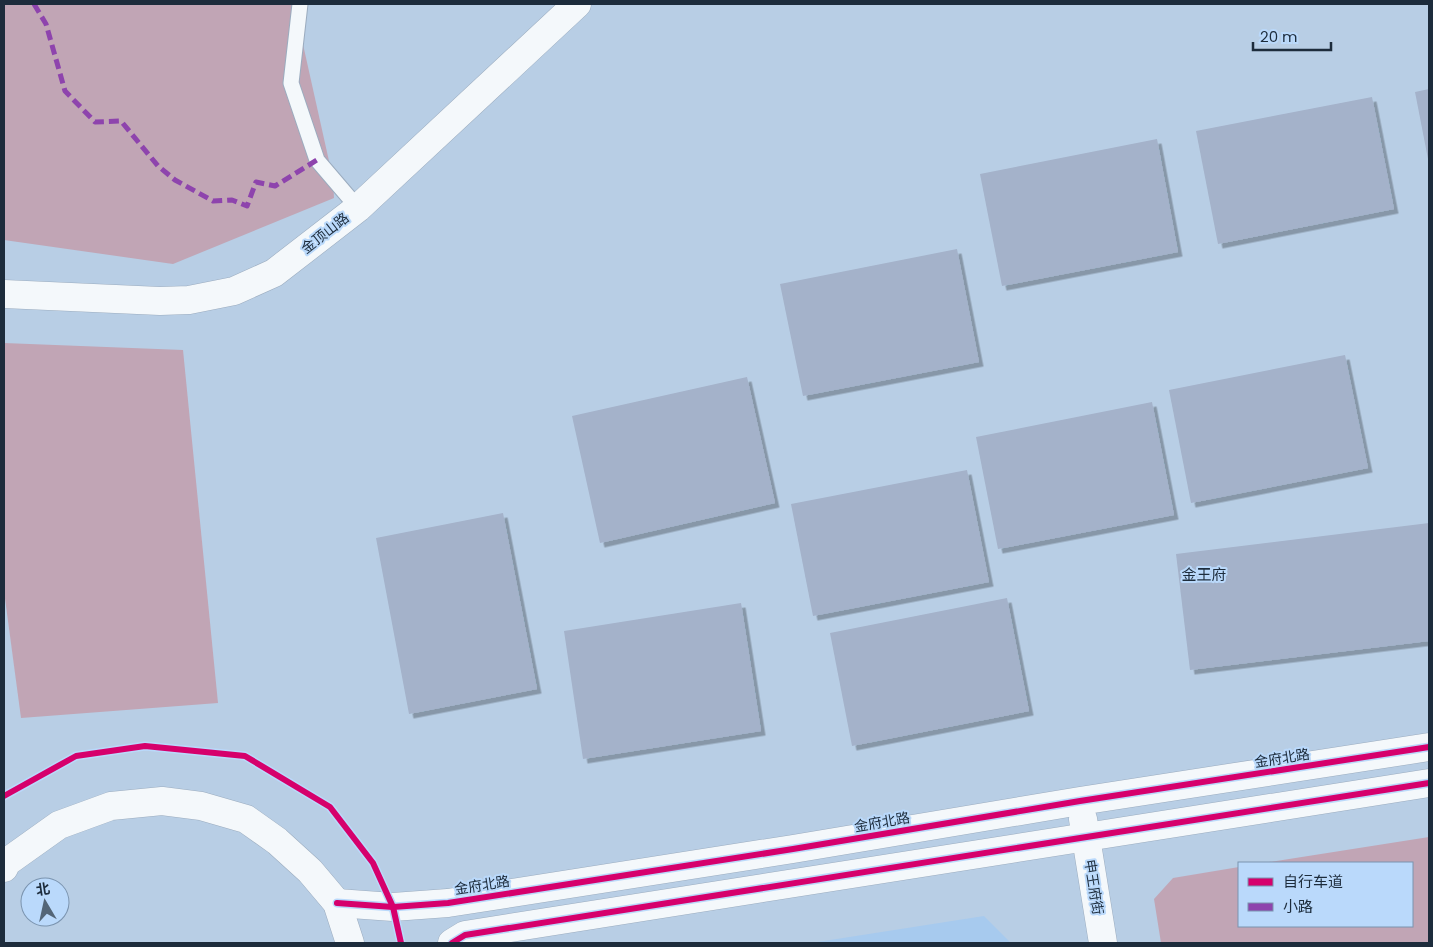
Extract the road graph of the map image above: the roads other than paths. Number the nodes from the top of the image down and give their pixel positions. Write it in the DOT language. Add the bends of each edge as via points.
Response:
graph roads {
  1 [pos="300,4"];
  2 [pos="576,4"];
  3 [pos="358,208"];
  4 [pos="4,294"];
  5 [pos="1429,746"];
  6 [pos="1429,784"];
  7 [pos="1080,801"];
  8 [pos="1086,836"];
  9 [pos="4,868"];
  10 [pos="337,903"];
  11 [pos="350,943"];
  12 [pos="452,943"];
  13 [pos="1103,943"];
  1 -- 3 [label="lane" via="291,83 317,160"];
  2 -- 3 [label="main road, 金顶山路"];
  3 -- 4 [label="main road, 金顶山路" via="274,273 234,291 189,300 160,301"];
  5 -- 7 [label="main road, 金府北路"];
  6 -- 8 [label="main road"];
  7 -- 8 [label="main road, 申王府街"];
  7 -- 10 [label="main road, 金府北路" via="448,903 393,907"];
  8 -- 12 [label="main road" via="465,935"];
  8 -- 13 [label="main road, 申王府街"];
  9 -- 10 [label="main road" via="7,862 59,825 111,806 162,800 201,806 246,820 277,841 310,871"];
  10 -- 11 [label="main road"];
}
